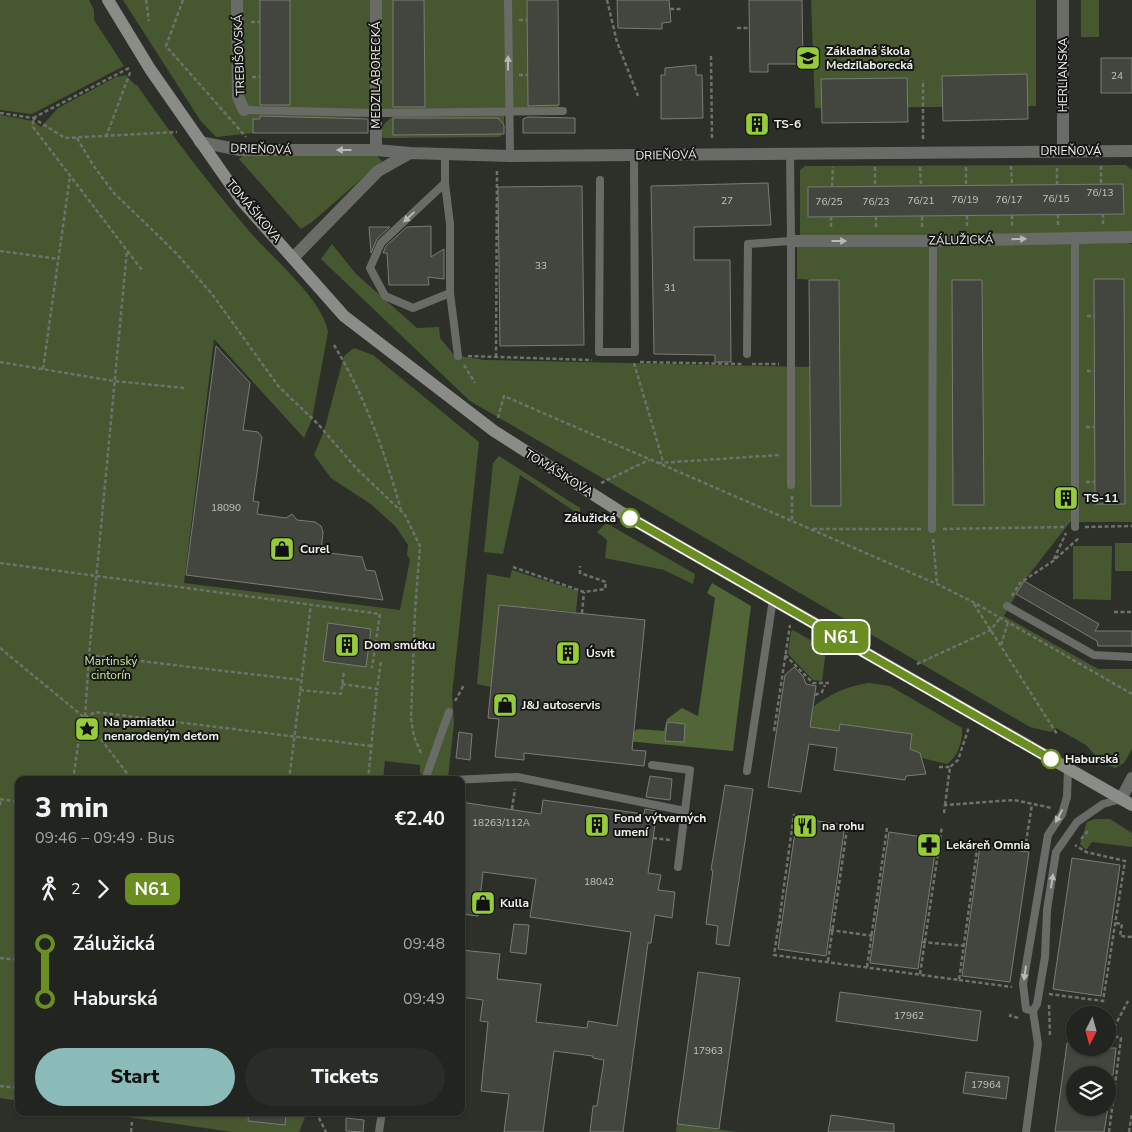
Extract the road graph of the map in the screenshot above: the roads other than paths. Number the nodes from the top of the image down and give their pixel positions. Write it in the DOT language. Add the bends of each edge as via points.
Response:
graph roads {
  1 [pos="108,0"];
  2 [pos="237,0"];
  3 [pos="376,0"];
  4 [pos="508,0"];
  5 [pos="1063,0"];
  6 [pos="244,110"];
  7 [pos="563,111"];
  8 [pos="377,112"];
  9 [pos="510,112"];
  10 [pos="200,142"];
  11 [pos="376,150"];
  12 [pos="1132,150"];
  13 [pos="1063,151"];
  14 [pos="410,153"];
  15 [pos="790,153"];
  16 [pos="445,154"];
  17 [pos="634,155"];
  18 [pos="510,156"];
  19 [pos="600,180"];
  20 [pos="445,183"];
  21 [pos="1132,237"];
  22 [pos="1075,239"];
  23 [pos="790,241"];
  24 [pos="933,241"];
  25 [pos="294,257"];
  26 [pos="450,293"];
  27 [pos="747,354"];
  28 [pos="458,356"];
  29 [pos="792,485"];
  30 [pos="1075,527"];
  31 [pos="932,530"];
  32 [pos="773,599"];
  33 [pos="1007,606"];
  34 [pos="1132,657"];
  35 [pos="449,712"];
  36 [pos="652,765"];
  37 [pos="1068,769"];
  38 [pos="747,772"];
  39 [pos="426,776"];
  40 [pos="1132,778"];
  41 [pos="465,779"];
  42 [pos="1126,802"];
  43 [pos="684,811"];
  44 [pos="678,867"];
  45 [pos="1030,1010"];
  46 [pos="381,1116"];
  47 [pos="379,1132"];
  48 [pos="1026,1132"];
  1 -- 10 [label="main road, TOMÁŠIKOVA"];
  2 -- 6 [label="street, TREBIŠOVSKÁ" via="238,97"];
  3 -- 8 [label="street, MEDZILABORECKÁ"];
  9 -- 4 [label="lane, one-way"];
  5 -- 13 [label="street, HERLIANSKA"];
  6 -- 8 [label="lane"];
  7 -- 9 [label="lane"];
  8 -- 9 [label="lane"];
  8 -- 11 [label="street, MEDZILABORECKÁ"];
  9 -- 18 [label="lane"];
  11 -- 10 [label="street, DRIEŇOVÁ, one-way" via="240,150"];
  10 -- 25 [label="main road, TOMÁŠIKOVA" via="242,201"];
  11 -- 14 [label="street, DRIEŇOVÁ"];
  12 -- 13 [label="street, DRIEŇOVÁ"];
  13 -- 15 [label="street, DRIEŇOVÁ"];
  14 -- 16 [label="street, DRIEŇOVÁ"];
  14 -- 25 [label="street" via="378,171"];
  15 -- 17 [label="street, DRIEŇOVÁ"];
  15 -- 23 [label="lane"];
  16 -- 18 [label="street, DRIEŇOVÁ"];
  16 -- 20 [label="lane"];
  17 -- 18 [label="street, DRIEŇOVÁ"];
  17 -- 19 [label="lane" via="635,352 599,352"];
  20 -- 26 [label="lane" via="450,224"];
  20 -- 26 [label="lane, one-way" via="381,243 370,268 385,296 413,308"];
  21 -- 22 [label="street, ZÁLUŽICKÁ"];
  24 -- 22 [label="street, ZÁLUŽICKÁ, one-way"];
  22 -- 30 [label="lane"];
  23 -- 24 [label="street, ZÁLUŽICKÁ, one-way"];
  23 -- 27 [label="lane" via="748,244"];
  23 -- 29 [label="lane"];
  24 -- 31 [label="lane"];
  25 -- 32 [label="main road, TOMÁŠIKOVA" via="344,316 494,431 630,518"];
  26 -- 28 [label="lane"];
  32 -- 37 [label="main road, TOMÁŠIKOVA"];
  32 -- 38 [label="lane"];
  33 -- 34 [label="lane" via="1094,655"];
  35 -- 39 [label="lane"];
  36 -- 43 [label="lane" via="690,770"];
  37 -- 42 [label="main road, TOMÁŠIKOVA"];
  37 -- 45 [label="lane, one-way" via="1067,797 1046,844 1023,984"];
  40 -- 42 [label="street"];
  41 -- 43 [label="lane" via="517,777"];
  45 -- 42 [label="lane, one-way" via="1037,1004 1045,957 1047,910 1056,852 1077,822 1103,804"];
  43 -- 44 [label="lane"];
  45 -- 48 [label="lane" via="1038,1044"];
  46 -- 47 [label="lane"];
}
